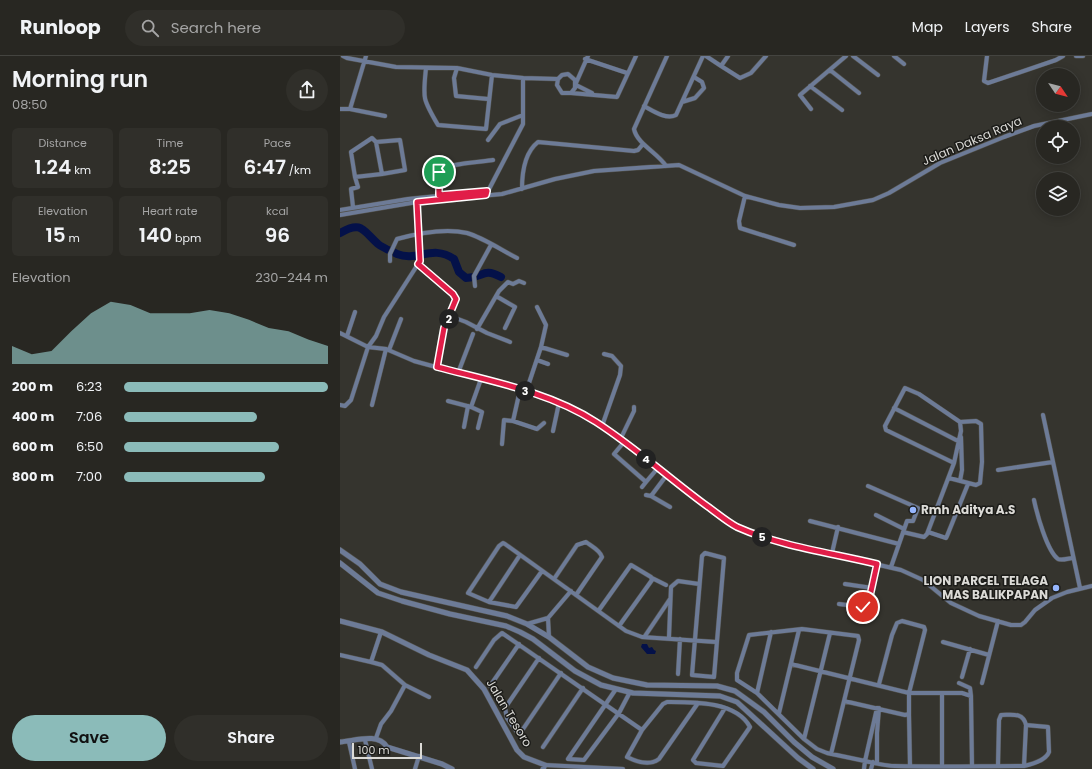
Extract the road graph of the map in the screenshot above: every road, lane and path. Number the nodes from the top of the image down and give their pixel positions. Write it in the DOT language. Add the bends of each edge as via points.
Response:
graph roads {
  1 [pos="343,56"];
  2 [pos="366,56"];
  3 [pos="636,56"];
  4 [pos="667,56"];
  5 [pos="705,56"];
  6 [pos="728,56"];
  7 [pos="766,56"];
  8 [pos="846,56"];
  9 [pos="853,56"];
  10 [pos="894,56"];
  11 [pos="987,56"];
  12 [pos="1063,56"];
  13 [pos="1076,56"];
  14 [pos="1083,56"];
  15 [pos="586,58"];
  16 [pos="366,62"];
  17 [pos="904,64"];
  18 [pos="721,66"];
  19 [pos="426,68"];
  20 [pos="456,68"];
  21 [pos="581,69"];
  22 [pos="830,70"];
  23 [pos="627,73"];
  24 [pos="492,75"];
  25 [pos="571,75"];
  26 [pos="878,76"];
  27 [pos="694,77"];
  28 [pos="523,78"];
  29 [pos="558,80"];
  30 [pos="576,84"];
  31 [pos="810,86"];
  32 [pos="571,93"];
  33 [pos="859,93"];
  34 [pos="595,94"];
  35 [pos="488,99"];
  36 [pos="682,102"];
  37 [pos="644,106"];
  38 [pos="340,109"];
  39 [pos="350,109"];
  40 [pos="811,109"];
  41 [pos="842,110"];
  42 [pos="1092,114"];
  43 [pos="523,115"];
  44 [pos="385,116"];
  45 [pos="488,140"];
  46 [pos="376,142"];
  47 [pos="643,144"];
  48 [pos="493,160"];
  49 [pos="666,166"];
  50 [pos="382,174"];
  51 [pos="355,177"];
  52 [pos="522,189"];
  53 [pos="486,193"];
  54 [pos="439,195"];
  55 [pos="745,196"];
  56 [pos="417,202"];
  57 [pos="353,207"];
  58 [pos="340,210"];
  59 [pos="340,215"];
  60 [pos="420,233"];
  61 [pos="491,245"];
  62 [pos="794,245"];
  63 [pos="517,258"];
  64 [pos="390,261"];
  65 [pos="419,263"];
  66 [pos="524,283"];
  67 [pos="474,284"];
  68 [pos="496,296"];
  69 [pos="537,307"];
  70 [pos="355,312"];
  71 [pos="450,316"];
  72 [pos="401,319"];
  73 [pos="505,328"];
  74 [pos="477,329"];
  75 [pos="340,333"];
  76 [pos="473,334"];
  77 [pos="347,336"];
  78 [pos="510,342"];
  79 [pos="541,347"];
  80 [pos="368,348"];
  81 [pos="388,350"];
  82 [pos="604,354"];
  83 [pos="567,355"];
  84 [pos="537,360"];
  85 [pos="548,364"];
  86 [pos="437,367"];
  87 [pos="458,373"];
  88 [pos="481,379"];
  89 [pos="520,390"];
  90 [pos="526,392"];
  91 [pos="448,401"];
  92 [pos="559,403"];
  93 [pos="340,405"];
  94 [pos="372,406"];
  95 [pos="470,407"];
  96 [pos="634,407"];
  97 [pos="894,408"];
  98 [pos="1043,415"];
  99 [pos="514,421"];
  100 [pos="960,422"];
  101 [pos="544,423"];
  102 [pos="602,426"];
  103 [pos="464,427"];
  104 [pos="478,428"];
  105 [pos="553,432"];
  106 [pos="960,434"];
  107 [pos="622,441"];
  108 [pos="958,441"];
  109 [pos="502,444"];
  110 [pos="1053,462"];
  111 [pos="954,463"];
  112 [pos="657,469"];
  113 [pos="998,470"];
  114 [pos="666,476"];
  115 [pos="949,478"];
  116 [pos="960,481"];
  117 [pos="646,482"];
  118 [pos="968,484"];
  119 [pos="868,486"];
  120 [pos="642,487"];
  121 [pos="646,495"];
  122 [pos="651,496"];
  123 [pos="1034,500"];
  124 [pos="670,507"];
  125 [pos="876,515"];
  126 [pos="810,521"];
  127 [pos="838,528"];
  128 [pos="903,531"];
  129 [pos="928,532"];
  130 [pos="899,544"];
  131 [pos="340,550"];
  132 [pos="832,553"];
  133 [pos="520,555"];
  134 [pos="1074,558"];
  135 [pos="340,563"];
  136 [pos="877,564"];
  137 [pos="891,568"];
  138 [pos="542,571"];
  139 [pos="652,578"];
  140 [pos="554,579"];
  141 [pos="699,584"];
  142 [pos="846,584"];
  143 [pos="666,585"];
  144 [pos="1092,586"];
  145 [pos="872,588"];
  146 [pos="1080,588"];
  147 [pos="571,591"];
  148 [pos="576,595"];
  149 [pos="671,598"];
  150 [pos="489,602"];
  151 [pos="839,604"];
  152 [pos="599,610"];
  153 [pos="548,618"];
  154 [pos="340,621"];
  155 [pos="998,621"];
  156 [pos="527,624"];
  157 [pos="619,626"];
  158 [pos="799,630"];
  159 [pos="381,632"];
  160 [pos="771,632"];
  161 [pos="830,633"];
  162 [pos="645,636"];
  163 [pos="549,637"];
  164 [pos="668,637"];
  165 [pos="680,639"];
  166 [pos="694,640"];
  167 [pos="716,642"];
  168 [pos="943,642"];
  169 [pos="519,644"];
  170 [pos="970,649"];
  171 [pos="989,654"];
  172 [pos="340,655"];
  173 [pos="539,658"];
  174 [pos="371,662"];
  175 [pos="791,664"];
  176 [pos="476,667"];
  177 [pos="597,672"];
  178 [pos="820,672"];
  179 [pos="561,673"];
  180 [pos="678,674"];
  181 [pos="962,677"];
  182 [pos="849,678"];
  183 [pos="594,681"];
  184 [pos="982,682"];
  185 [pos="959,683"];
  186 [pos="879,684"];
  187 [pos="405,685"];
  188 [pos="490,686"];
  189 [pos="583,688"];
  190 [pos="616,689"];
  191 [pos="630,692"];
  192 [pos="757,693"];
  193 [pos="910,693"];
  194 [pos="942,693"];
  195 [pos="971,696"];
  196 [pos="429,697"];
  197 [pos="844,701"];
  198 [pos="698,703"];
  199 [pos="606,704"];
  200 [pos="725,708"];
  201 [pos="878,708"];
  202 [pos="619,713"];
  203 [pos="779,713"];
  204 [pos="909,714"];
  205 [pos="1026,725"];
  206 [pos="642,730"];
  207 [pos="376,738"];
  208 [pos="804,739"];
  209 [pos="365,740"];
  210 [pos="340,742"];
  211 [pos="349,742"];
  212 [pos="794,742"];
  213 [pos="543,747"];
  214 [pos="788,749"];
  215 [pos="831,754"];
  216 [pos="419,756"];
  217 [pos="865,761"];
  218 [pos="875,763"];
  219 [pos="441,766"];
  220 [pos="910,766"];
  221 [pos="942,766"];
  222 [pos="972,766"];
  223 [pos="998,766"];
  224 [pos="1024,766"];
  225 [pos="544,767"];
  226 [pos="355,769"];
  227 [pos="372,769"];
  228 [pos="415,769"];
  229 [pos="452,769"];
  230 [pos="623,769"];
  231 [pos="629,769"];
  232 [pos="813,769"];
  233 [pos="833,769"];
  234 [pos="864,769"];
  235 [pos="871,769"];
  1 -- 16 [label="street"];
  2 -- 16 [label="street"];
  3 -- 23 [label="street"];
  4 -- 37 [label="street"];
  5 -- 18 [label="street"];
  5 -- 27 [label="street"];
  6 -- 18 [label="street"];
  7 -- 18 [label="street" via="751,73 740,78"];
  8 -- 22 [label="street"];
  9 -- 26 [label="street"];
  10 -- 17 [label="street"];
  11 -- 12 [label="street" via="983,77 987,83"];
  13 -- 14 [label="street"];
  15 -- 21 [label="street"];
  15 -- 23 [label="street"];
  16 -- 19 [label="street"];
  16 -- 39 [label="street"];
  19 -- 20 [label="street"];
  19 -- 35 [label="street" via="423,96 438,125 485,129"];
  20 -- 24 [label="street"];
  20 -- 35 [label="street" via="456,96"];
  21 -- 25 [label="street"];
  21 -- 30 [label="street"];
  22 -- 31 [label="street"];
  22 -- 33 [label="street"];
  23 -- 34 [label="street" via="617,97"];
  24 -- 28 [label="street"];
  24 -- 35 [label="street"];
  25 -- 29 [label="street" via="565,74"];
  25 -- 30 [label="street"];
  27 -- 36 [label="street"];
  27 -- 36 [label="street" via="704,84 704,88 695,98"];
  28 -- 29 [label="street"];
  28 -- 43 [label="street"];
  29 -- 32 [label="street" via="559,91"];
  30 -- 32 [label="street"];
  30 -- 34 [label="street"];
  31 -- 40 [label="street" via="800,95"];
  31 -- 41 [label="street"];
  32 -- 34 [label="street"];
  36 -- 37 [label="street" via="673,116 663,115"];
  37 -- 47 [label="street" via="634,129"];
  38 -- 39 [label="street"];
  39 -- 44 [label="street"];
  42 -- 55 [label="street, Jalan Daksa Raya" via="1034,126 940,162 874,200 816,209 779,205"];
  43 -- 45 [label="street" via="500,124"];
  43 -- 53 [label="street" via="523,124"];
  46 -- 50 [label="street"];
  46 -- 50 [label="street" via="400,140 405,170"];
  46 -- 51 [label="street" via="372,138 351,152"];
  47 -- 49 [label="street" via="661,157"];
  47 -- 52 [label="street" via="634,151 538,142 523,168"];
  48 -- 54 [label="street" via="456,165 441,170 438,173"];
  49 -- 52 [label="street, Jalan Daksa Raya" via="588,172"];
  49 -- 55 [label="street, Jalan Daksa Raya" via="680,165"];
  50 -- 51 [label="street"];
  51 -- 57 [label="street" via="358,187 351,188"];
  52 -- 53 [label="street, Jalan Daksa Raya"];
  53 -- 54 [label="street"];
  53 -- 56 [label="street"];
  54 -- 57 [label="street"];
  55 -- 62 [label="street" via="740,228"];
  56 -- 59 [label="street"];
  56 -- 60 [label="street"];
  57 -- 58 [label="street"];
  60 -- 61 [label="street" via="455,231 469,234"];
  60 -- 64 [label="street" via="397,239 390,254"];
  60 -- 65 [label="street"];
  61 -- 63 [label="street"];
  61 -- 67 [label="street" via="474,276"];
  65 -- 71 [label="street" via="456,296"];
  65 -- 80 [label="street" via="384,317"];
  66 -- 68 [label="street" via="508,282"];
  68 -- 73 [label="street" via="515,307"];
  68 -- 74 [label="street"];
  69 -- 79 [label="street" via="546,322"];
  70 -- 77 [label="street"];
  71 -- 74 [label="street"];
  71 -- 86 [label="street" via="444,328"];
  72 -- 81 [label="street"];
  74 -- 78 [label="street"];
  75 -- 77 [label="street"];
  76 -- 87 [label="street"];
  77 -- 80 [label="street"];
  79 -- 83 [label="street"];
  79 -- 84 [label="street"];
  80 -- 81 [label="street"];
  80 -- 93 [label="street" via="351,400 345,406"];
  81 -- 86 [label="street"];
  81 -- 94 [label="street"];
  82 -- 102 [label="street" via="612,356 621,366"];
  84 -- 85 [label="street"];
  84 -- 90 [label="street"];
  86 -- 87 [label="street"];
  87 -- 88 [label="street"];
  88 -- 89 [label="street"];
  88 -- 95 [label="street"];
  89 -- 90 [label="street"];
  89 -- 99 [label="street"];
  90 -- 92 [label="street"];
  91 -- 95 [label="street"];
  92 -- 102 [label="street"];
  92 -- 105 [label="street"];
  95 -- 103 [label="street"];
  95 -- 104 [label="street" via="482,412"];
  96 -- 107 [label="street"];
  97 -- 100 [label="street" via="903,390 907,388"];
  97 -- 108 [label="street"];
  97 -- 111 [label="street" via="885,426 886,430"];
  98 -- 110 [label="street"];
  99 -- 101 [label="street" via="537,429"];
  99 -- 109 [label="street" via="504,420"];
  100 -- 106 [label="street"];
  100 -- 118 [label="street" via="980,422 982,430 980,483"];
  102 -- 107 [label="street"];
  106 -- 108 [label="street"];
  106 -- 116 [label="street"];
  107 -- 112 [label="street"];
  107 -- 117 [label="street" via="612,453"];
  108 -- 111 [label="street"];
  110 -- 113 [label="street"];
  110 -- 134 [label="street"];
  111 -- 115 [label="street"];
  112 -- 114 [label="street"];
  112 -- 117 [label="street"];
  114 -- 122 [label="street"];
  114 -- 132 [label="street" via="737,527 779,542"];
  115 -- 116 [label="street"];
  115 -- 129 [label="street"];
  116 -- 118 [label="street"];
  117 -- 120 [label="street"];
  118 -- 129 [label="street" via="946,538"];
  119 -- 128 [label="street" via="918,508 913,521 907,521"];
  121 -- 122 [label="street"];
  122 -- 124 [label="street"];
  123 -- 134 [label="street" via="1047,542 1057,558"];
  125 -- 128 [label="street"];
  126 -- 127 [label="street"];
  127 -- 130 [label="street"];
  127 -- 132 [label="street"];
  128 -- 129 [label="street" via="924,537"];
  128 -- 130 [label="street"];
  130 -- 137 [label="street"];
  131 -- 156 [label="street" via="360,564 380,584 396,591 507,616"];
  132 -- 136 [label="street"];
  133 -- 138 [label="street"];
  133 -- 150 [label="street"];
  133 -- 150 [label="street" via="505,544 501,544 477,577 468,593"];
  134 -- 146 [label="street"];
  135 -- 183 [label="street" via="378,593 450,614 506,626 520,632 575,671"];
  136 -- 137 [label="street"];
  136 -- 145 [label="street"];
  137 -- 155 [label="street" via="923,580 965,610"];
  138 -- 140 [label="street"];
  138 -- 150 [label="street" via="518,606"];
  139 -- 143 [label="street"];
  139 -- 152 [label="street" via="630,565"];
  139 -- 157 [label="street"];
  140 -- 147 [label="street"];
  140 -- 148 [label="street" via="578,545 586,542 602,557"];
  141 -- 149 [label="street" via="678,581 671,587"];
  141 -- 166 [label="street"];
  141 -- 167 [label="street" via="702,555 705,553 723,557"];
  142 -- 145 [label="street"];
  144 -- 146 [label="street"];
  145 -- 151 [label="street" via="868,605 865,607"];
  146 -- 155 [label="street" via="1044,603 1021,625"];
  147 -- 148 [label="street"];
  147 -- 153 [label="street"];
  148 -- 152 [label="street"];
  149 -- 162 [label="street"];
  149 -- 164 [label="street"];
  152 -- 157 [label="street"];
  153 -- 156 [label="street"];
  153 -- 163 [label="street"];
  154 -- 159 [label="street, Jalan Tesoro"];
  155 -- 171 [label="street"];
  156 -- 163 [label="street"];
  157 -- 162 [label="street"];
  158 -- 160 [label="street"];
  158 -- 161 [label="street"];
  158 -- 175 [label="street"];
  159 -- 174 [label="street"];
  159 -- 225 [label="street, Jalan Tesoro" via="467,670 486,693 517,750"];
  160 -- 192 [label="street"];
  160 -- 192 [label="street" via="749,635 737,673 737,680"];
  161 -- 178 [label="street"];
  161 -- 182 [label="street" via="858,636"];
  162 -- 164 [label="street"];
  163 -- 177 [label="street"];
  164 -- 165 [label="street"];
  165 -- 166 [label="street"];
  165 -- 180 [label="street"];
  166 -- 167 [label="street"];
  166 -- 167 [label="street" via="692,675 714,677"];
  168 -- 170 [label="street"];
  169 -- 173 [label="street"];
  169 -- 176 [label="street" via="499,633"];
  169 -- 188 [label="street"];
  170 -- 171 [label="street"];
  170 -- 181 [label="street"];
  171 -- 184 [label="street"];
  172 -- 174 [label="street"];
  173 -- 179 [label="street"];
  173 -- 179 [label="street" via="506,708 507,718 517,732 521,732"];
  174 -- 187 [label="street" via="382,665"];
  175 -- 178 [label="street"];
  175 -- 203 [label="street"];
  177 -- 183 [label="street"];
  177 -- 212 [label="street" via="631,683 717,686 735,691 764,712"];
  178 -- 182 [label="street"];
  178 -- 208 [label="street"];
  179 -- 189 [label="street"];
  182 -- 186 [label="street"];
  182 -- 197 [label="street"];
  183 -- 190 [label="street"];
  185 -- 195 [label="street" via="970,688"];
  186 -- 193 [label="street"];
  186 -- 193 [label="street" via="897,622 919,625 925,630"];
  187 -- 196 [label="street"];
  187 -- 207 [label="street" via="381,724"];
  189 -- 199 [label="street"];
  189 -- 213 [label="street"];
  190 -- 191 [label="street"];
  190 -- 199 [label="street"];
  191 -- 202 [label="street"];
  191 -- 214 [label="street" via="728,698 749,711"];
  192 -- 203 [label="street"];
  193 -- 194 [label="street"];
  193 -- 204 [label="street"];
  194 -- 195 [label="street" via="962,693"];
  194 -- 221 [label="street"];
  195 -- 222 [label="street"];
  197 -- 201 [label="street"];
  197 -- 215 [label="street"];
  198 -- 200 [label="street"];
  198 -- 206 [label="street" via="663,704"];
  198 -- 206 [label="street" via="654,763 628,757"];
  199 -- 202 [label="street"];
  199 -- 202 [label="street" via="568,760 584,760"];
  200 -- 200 [label="street" via="693,760 694,762 723,766 750,727 747,722"];
  201 -- 204 [label="street"];
  201 -- 217 [label="street"];
  201 -- 218 [label="street"];
  202 -- 206 [label="street"];
  203 -- 208 [label="street"];
  204 -- 220 [label="street"];
  205 -- 223 [label="street" via="1021,716 999,716"];
  205 -- 224 [label="street"];
  205 -- 224 [label="street" via="1048,727 1049,752 1045,758"];
  207 -- 209 [label="street"];
  207 -- 216 [label="street" via="387,747"];
  208 -- 215 [label="street" via="817,749"];
  209 -- 211 [label="street"];
  209 -- 227 [label="street"];
  210 -- 211 [label="street"];
  211 -- 226 [label="street"];
  212 -- 214 [label="street"];
  212 -- 233 [label="street" via="812,758"];
  214 -- 232 [label="street"];
  215 -- 217 [label="street"];
  216 -- 219 [label="street"];
  216 -- 228 [label="street"];
  217 -- 218 [label="street"];
  217 -- 234 [label="street"];
  218 -- 220 [label="street"];
  218 -- 235 [label="street"];
  219 -- 229 [label="street"];
  220 -- 221 [label="street"];
  221 -- 222 [label="street"];
  222 -- 223 [label="street"];
  223 -- 224 [label="street"];
  225 -- 230 [label="street, Jalan Tesoro"];
  230 -- 231 [label="street, Jalan Tesoro"];
}
